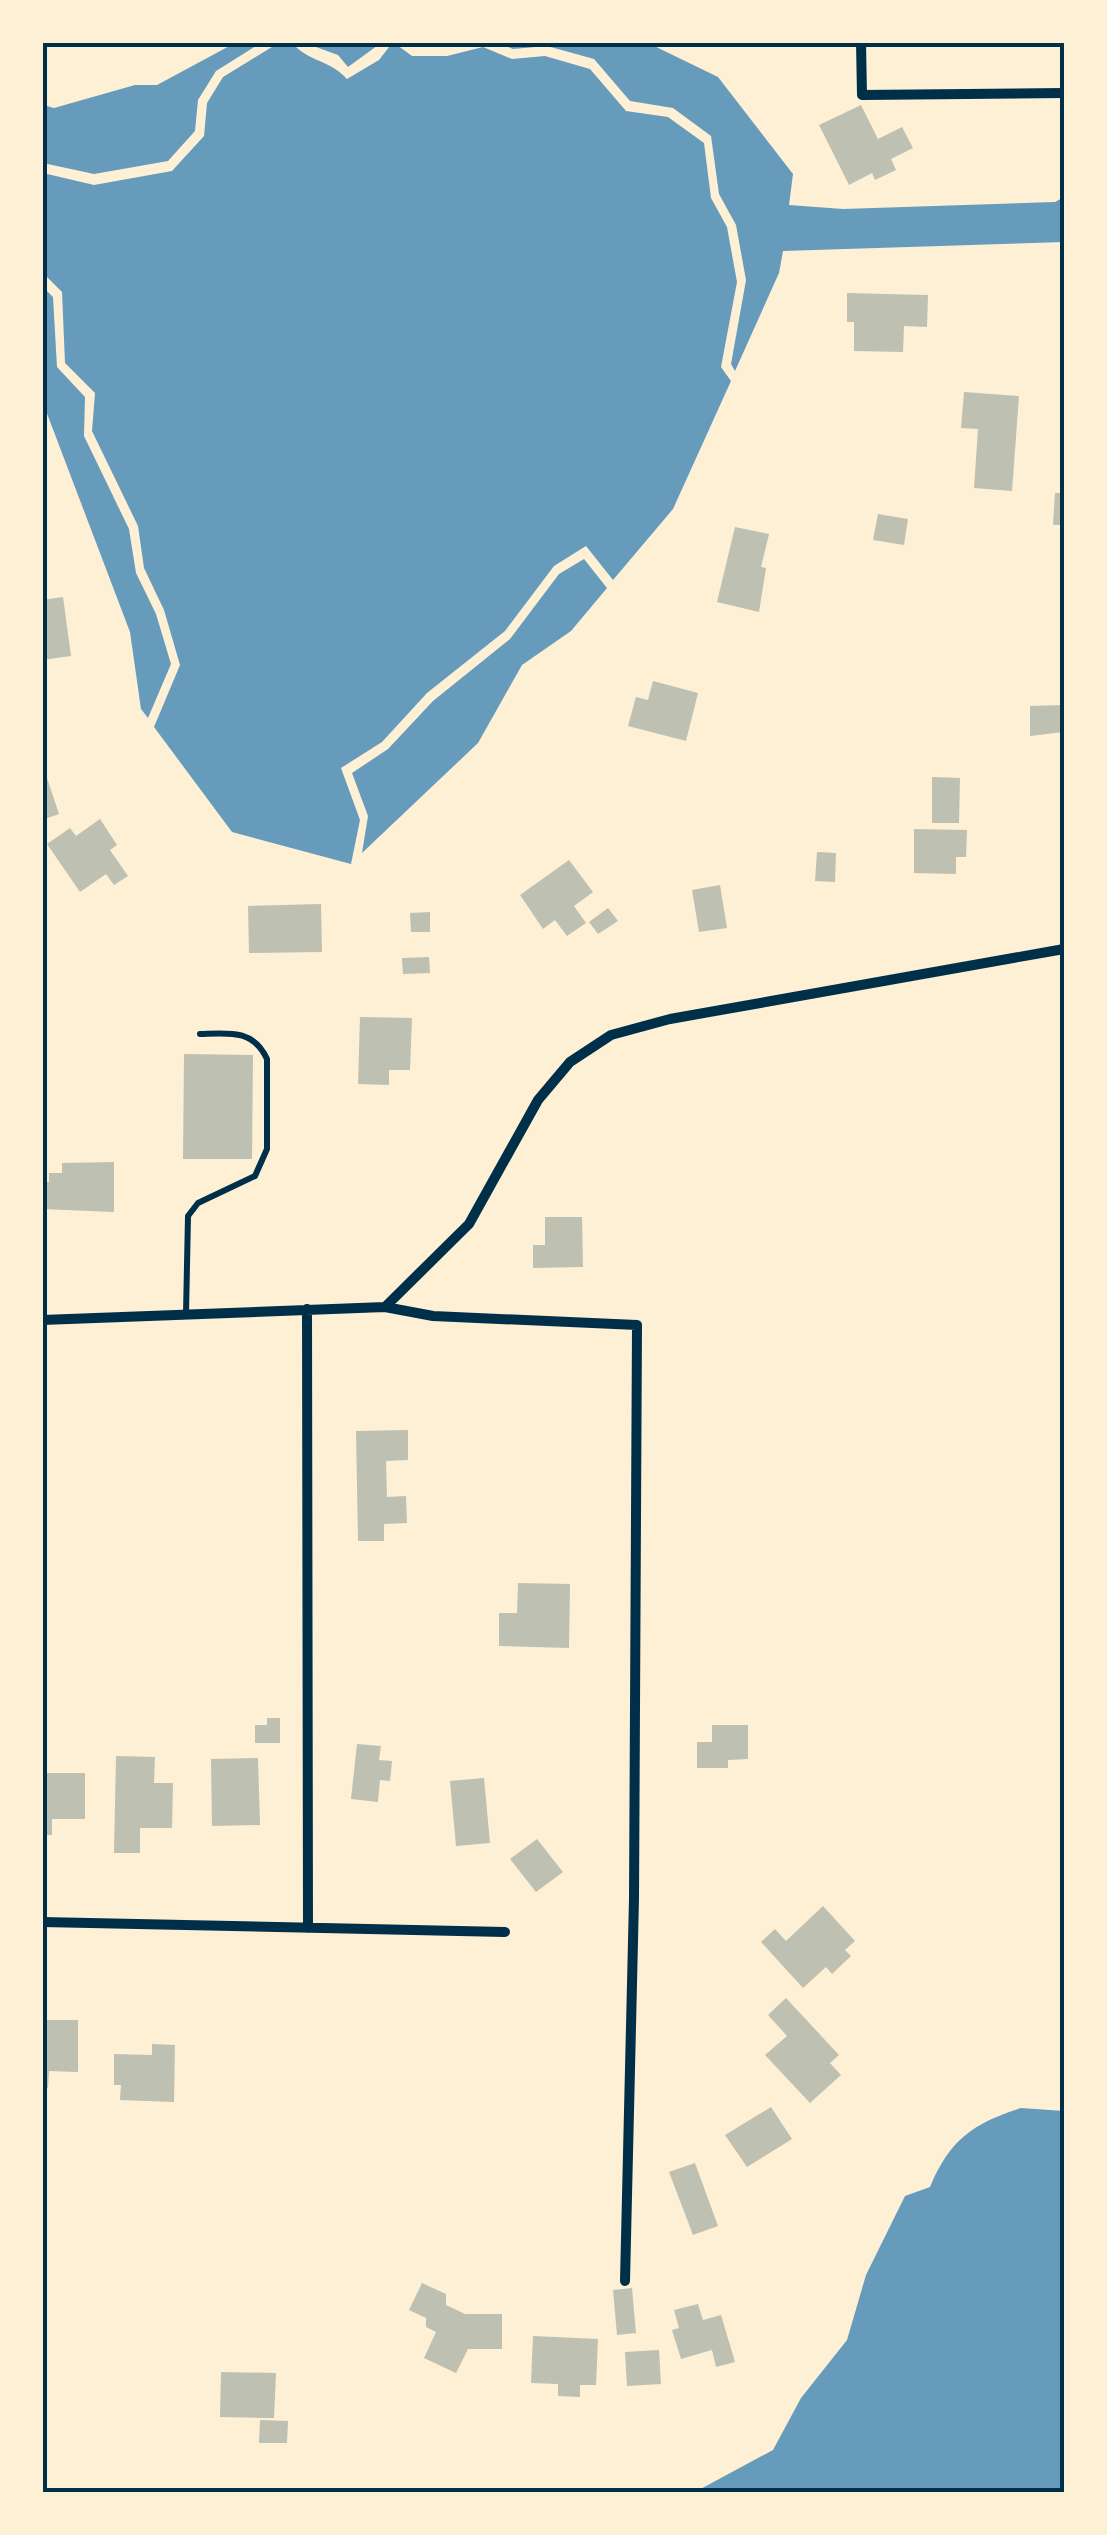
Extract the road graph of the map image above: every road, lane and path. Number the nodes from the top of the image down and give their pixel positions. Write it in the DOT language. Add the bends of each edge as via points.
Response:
graph roads {
  1 [pos="861,42"];
  2 [pos="1064,93"];
  3 [pos="1064,949"];
  4 [pos="200,1034"];
  5 [pos="385,1308"];
  6 [pos="307,1309"];
  7 [pos="186,1314"];
  8 [pos="42,1320"];
  9 [pos="42,1922"];
  10 [pos="308,1928"];
  11 [pos="505,1932"];
  12 [pos="625,2281"];
  1 -- 2 [label="street" via="862,96"];
  3 -- 5 [label="street" via="610,1035 570,1062 548,1087 468,1224"];
  4 -- 7 [label="lane" via="241,1033 262,1048 266,1149 255,1176 198,1204 188,1216"];
  5 -- 6 [label="street"];
  5 -- 12 [label="street" via="637,1326"];
  6 -- 7 [label="street"];
  6 -- 10 [label="street"];
  7 -- 8 [label="street"];
  9 -- 10 [label="street"];
  10 -- 11 [label="street"];
}
